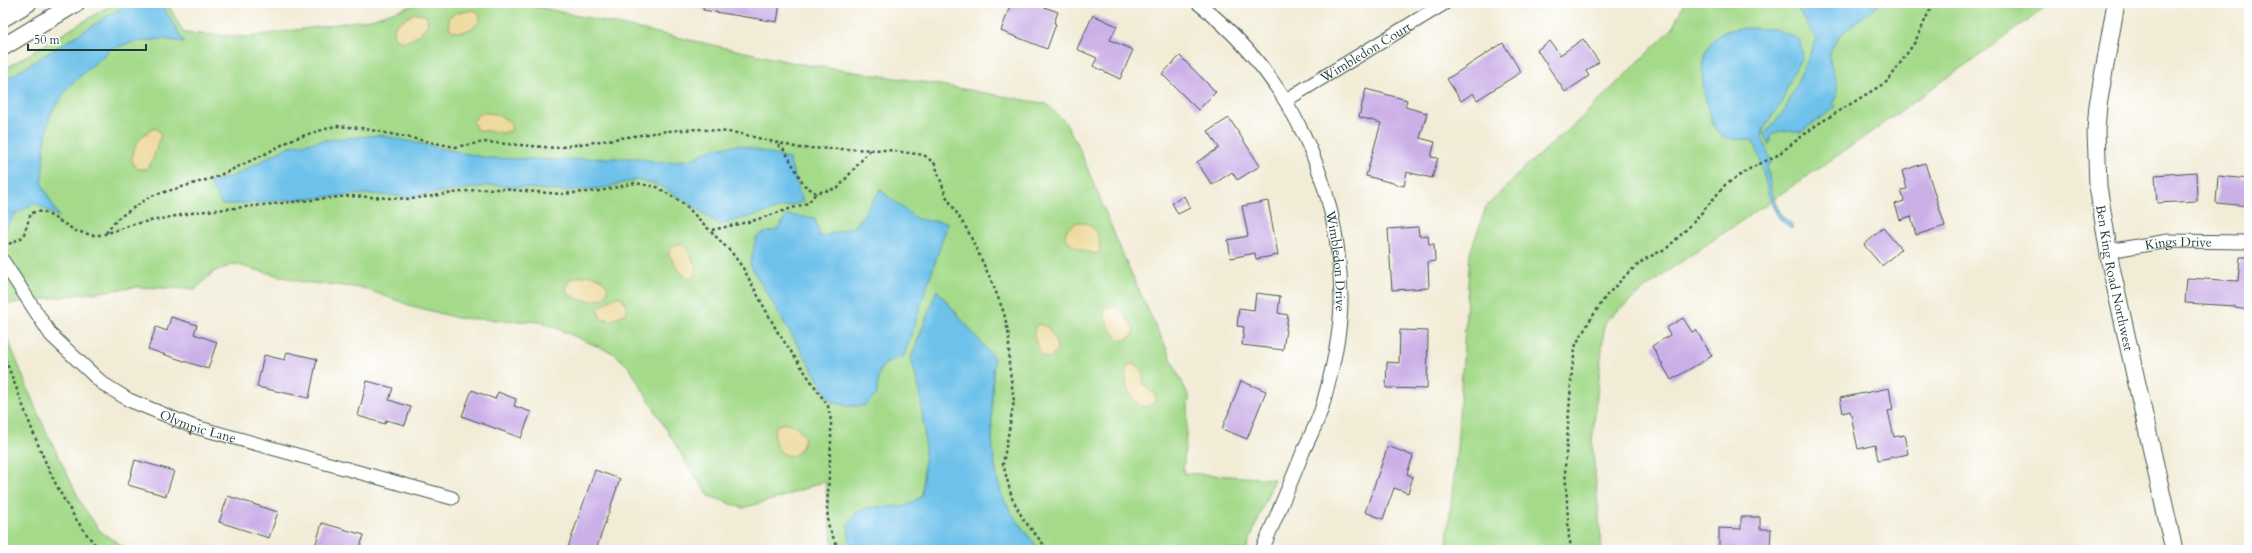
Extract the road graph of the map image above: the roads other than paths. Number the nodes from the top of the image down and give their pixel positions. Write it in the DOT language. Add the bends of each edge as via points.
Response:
graph roads {
  1 [pos="28,3"];
  2 [pos="76,3"];
  3 [pos="1198,3"];
  4 [pos="1445,3"];
  5 [pos="2116,3"];
  6 [pos="3,18"];
  7 [pos="3,47"];
  8 [pos="1286,100"];
  9 [pos="2249,242"];
  10 [pos="2108,251"];
  11 [pos="3,261"];
  12 [pos="452,498"];
  13 [pos="1262,550"];
  14 [pos="2174,550"];
  1 -- 6 [label="street"];
  2 -- 7 [label="street"];
  3 -- 8 [label="street, Wimbledon Drive" via="1232,34 1262,67"];
  4 -- 8 [label="street, Wimbledon Court"];
  5 -- 10 [label="street, Ben King Road Northwest" via="2096,130 2098,186"];
  8 -- 13 [label="street, Wimbledon Drive" via="1319,169 1331,212 1339,257 1341,301 1337,342 1323,406"];
  9 -- 10 [label="street, Kings Drive" via="2168,241"];
  10 -- 14 [label="street, Ben King Road Northwest"];
  11 -- 12 [label="street, Olympic Lane" via="51,336 102,384 129,400 192,426"];
}
